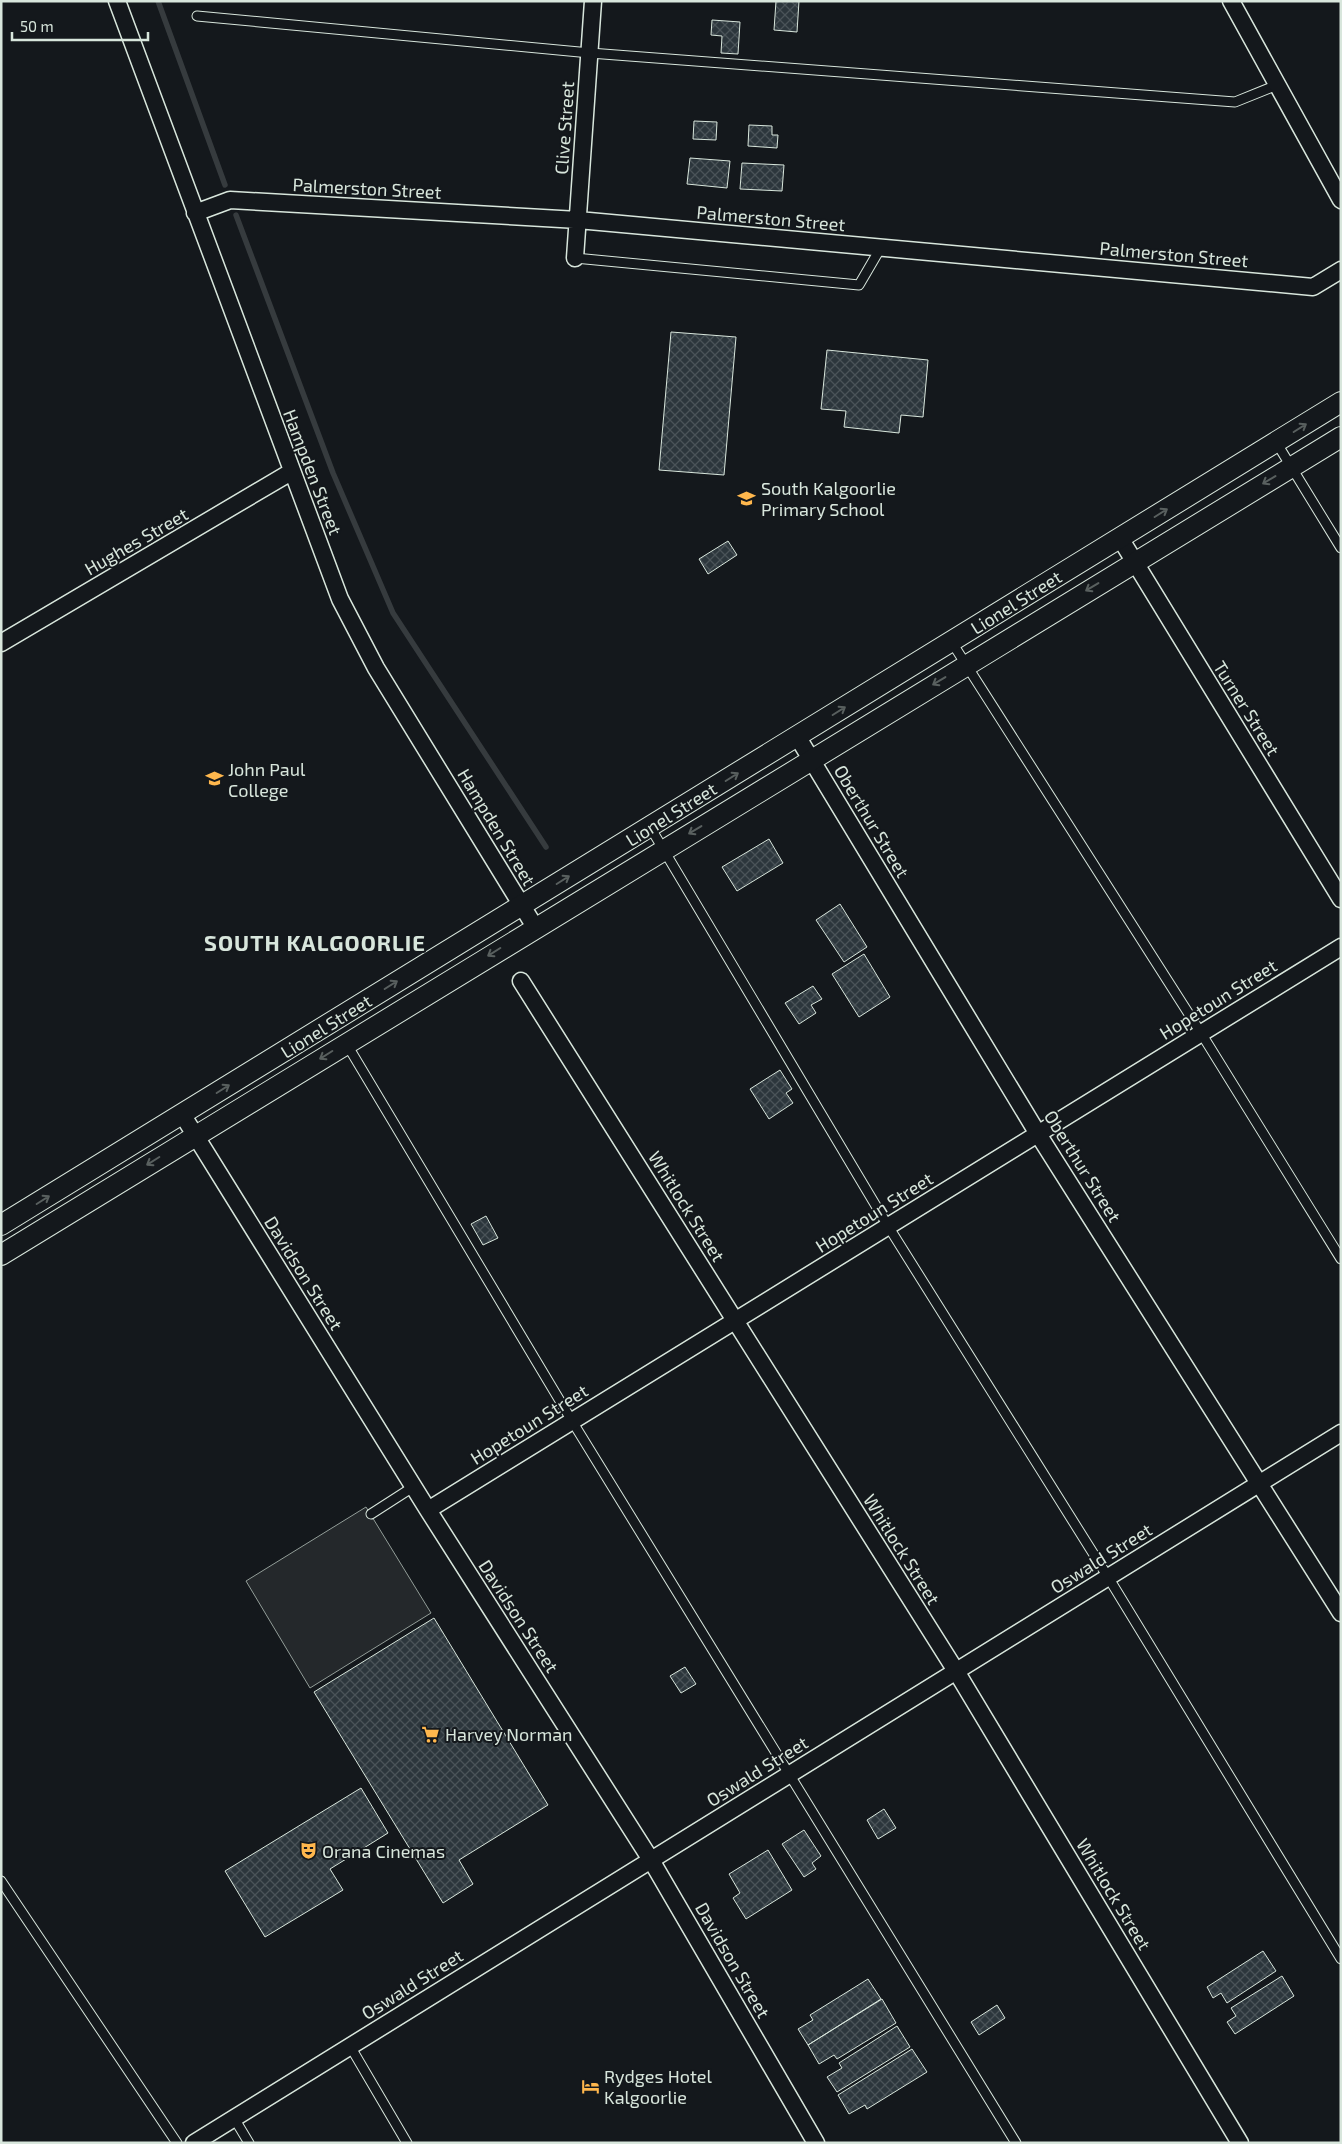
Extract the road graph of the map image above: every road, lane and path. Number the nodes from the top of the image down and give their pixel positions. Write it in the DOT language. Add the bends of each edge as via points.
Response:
graph roads {
  1 [pos="116,1"];
  2 [pos="593,1"];
  3 [pos="1231,1"];
  4 [pos="197,16"];
  5 [pos="590,53"];
  6 [pos="1277,85"];
  7 [pos="1341,200"];
  8 [pos="195,213"];
  9 [pos="578,220"];
  10 [pos="880,249"];
  11 [pos="575,258"];
  12 [pos="1341,270"];
  13 [pos="1341,402"];
  14 [pos="1341,437"];
  15 [pos="1276,442"];
  16 [pos="1291,467"];
  17 [pos="292,472"];
  18 [pos="1120,538"];
  19 [pos="1341,548"];
  20 [pos="1134,562"];
  21 [pos="951,641"];
  22 [pos="1,643"];
  23 [pos="966,664"];
  24 [pos="798,736"];
  25 [pos="811,759"];
  26 [pos="650,826"];
  27 [pos="663,849"];
  28 [pos="1341,899"];
  29 [pos="522,905"];
  30 [pos="535,926"];
  31 [pos="1341,947"];
  32 [pos="521,981"];
  33 [pos="1201,1033"];
  34 [pos="346,1043"];
  35 [pos="182,1114"];
  36 [pos="1038,1134"];
  37 [pos="195,1136"];
  38 [pos="1,1225"];
  39 [pos="888,1226"];
  40 [pos="1,1254"];
  41 [pos="1341,1259"];
  42 [pos="736,1320"];
  43 [pos="572,1421"];
  44 [pos="1341,1433"];
  45 [pos="1260,1483"];
  46 [pos="413,1487"];
  47 [pos="428,1510"];
  48 [pos="371,1514"];
  49 [pos="1108,1577"];
  50 [pos="1341,1613"];
  51 [pos="956,1671"];
  52 [pos="790,1774"];
  53 [pos="651,1860"];
  54 [pos="1,1881"];
  55 [pos="1341,1958"];
  56 [pos="350,2046"];
  57 [pos="234,2118"];
  58 [pos="177,2143"];
  59 [pos="194,2143"];
  60 [pos="249,2143"];
  61 [pos="408,2143"];
  62 [pos="816,2143"];
  63 [pos="1016,2143"];
  64 [pos="1240,2143"];
  1 -- 8 [label="street, Hampden Street"];
  2 -- 5 [label="street, Clive Street"];
  3 -- 6 [label="street"];
  4 -- 5 [label="lane"];
  5 -- 6 [label="lane" via="1236,102"];
  5 -- 9 [label="street, Clive Street"];
  6 -- 7 [label="street"];
  8 -- 9 [label="street, Palmerston Street" via="230,200"];
  8 -- 17 [label="street, Hampden Street"];
  9 -- 10 [label="street, Palmerston Street"];
  9 -- 11 [label="street, Clive Street"];
  10 -- 11 [label="lane" via="859,285"];
  10 -- 12 [label="street, Palmerston Street" via="1313,287"];
  15 -- 13 [label="street, Lionel Street, one-way"];
  14 -- 16 [label="street, Lionel Street"];
  15 -- 16 [label="lane"];
  18 -- 15 [label="street, Lionel Street, one-way"];
  16 -- 19 [label="lane"];
  16 -- 20 [label="street, Lionel Street, one-way"];
  17 -- 22 [label="street, Hughes Street"];
  17 -- 29 [label="street, Hampden Street" via="340,599 376,668"];
  18 -- 20 [label="street, Turner Street"];
  18 -- 21 [label="street, Lionel Street"];
  20 -- 23 [label="street, Lionel Street, one-way"];
  20 -- 28 [label="street, Turner Street"];
  21 -- 23 [label="lane"];
  24 -- 21 [label="street, Lionel Street, one-way"];
  23 -- 25 [label="street, Lionel Street, one-way"];
  23 -- 33 [label="lane"];
  24 -- 25 [label="street, Oberthur Street"];
  26 -- 24 [label="street, Lionel Street, one-way"];
  25 -- 27 [label="street, Lionel Street, one-way"];
  25 -- 36 [label="street, Oberthur Street"];
  26 -- 27 [label="lane"];
  29 -- 26 [label="street, Lionel Street, one-way"];
  27 -- 30 [label="street, Lionel Street"];
  27 -- 39 [label="lane"];
  29 -- 30 [label="street, Hampden Street"];
  35 -- 29 [label="street, Lionel Street, one-way"];
  30 -- 34 [label="street, Lionel Street, one-way"];
  31 -- 33 [label="street, Hopetoun Street"];
  32 -- 42 [label="street, Whitlock Street"];
  33 -- 36 [label="street, Hopetoun Street"];
  33 -- 41 [label="lane"];
  34 -- 37 [label="street, Lionel Street, one-way"];
  34 -- 43 [label="lane"];
  35 -- 37 [label="street, Davidson Street"];
  38 -- 35 [label="street, Lionel Street, one-way"];
  36 -- 39 [label="street, Hopetoun Street"];
  36 -- 45 [label="street, Oberthur Street"];
  37 -- 40 [label="street, Lionel Street, one-way"];
  37 -- 46 [label="street, Davidson Street"];
  39 -- 42 [label="street, Hopetoun Street"];
  39 -- 49 [label="lane"];
  42 -- 43 [label="street, Hopetoun Street"];
  42 -- 51 [label="street, Whitlock Street"];
  43 -- 47 [label="street, Hopetoun Street"];
  43 -- 52 [label="lane"];
  44 -- 45 [label="street, Oswald Street"];
  45 -- 49 [label="street, Oswald Street"];
  45 -- 50 [label="street, Oberthur Street"];
  46 -- 47 [label="street, Davidson Street"];
  46 -- 48 [label="lane"];
  47 -- 53 [label="street, Davidson Street"];
  49 -- 51 [label="street, Oswald Street"];
  49 -- 55 [label="lane"];
  51 -- 52 [label="street, Oswald Street"];
  51 -- 64 [label="street, Whitlock Street"];
  52 -- 53 [label="street, Oswald Street"];
  52 -- 63 [label="lane"];
  53 -- 56 [label="street, Oswald Street"];
  53 -- 62 [label="street, Davidson Street"];
  54 -- 58 [label="lane"];
  56 -- 57 [label="street, Oswald Street"];
  56 -- 61 [label="lane"];
  57 -- 59 [label="street, Oswald Street"];
  57 -- 60 [label="lane"];
}
